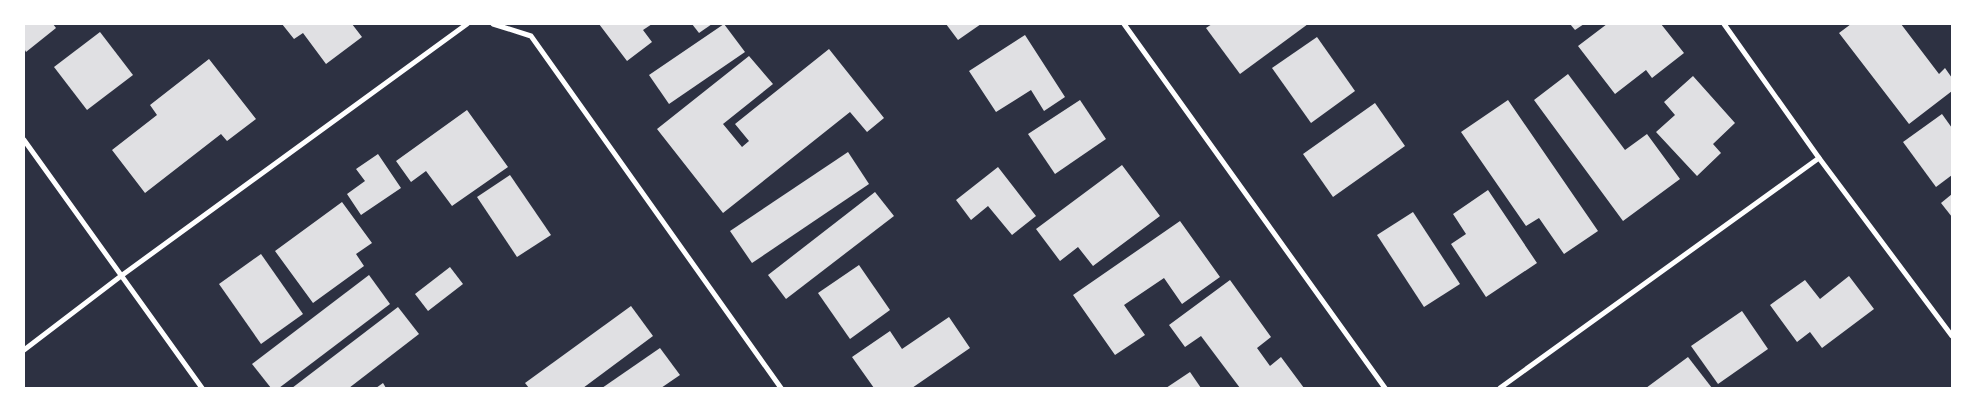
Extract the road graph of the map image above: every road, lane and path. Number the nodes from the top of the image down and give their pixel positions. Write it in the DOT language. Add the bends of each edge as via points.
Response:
graph roads {
  1 [pos="467,24"];
  2 [pos="493,24"];
  3 [pos="1124,24"];
  4 [pos="1724,24"];
  5 [pos="24,140"];
  6 [pos="1818,158"];
  7 [pos="121,276"];
  8 [pos="1952,336"];
  9 [pos="24,350"];
  10 [pos="202,388"];
  11 [pos="781,388"];
  12 [pos="1385,388"];
  13 [pos="1500,388"];
  1 -- 7 [label="street"];
  2 -- 11 [label="street" via="531,36"];
  3 -- 12 [label="street"];
  4 -- 6 [label="street"];
  5 -- 7 [label="street"];
  6 -- 8 [label="street"];
  6 -- 13 [label="street"];
  7 -- 9 [label="street"];
  7 -- 10 [label="street"];
}
